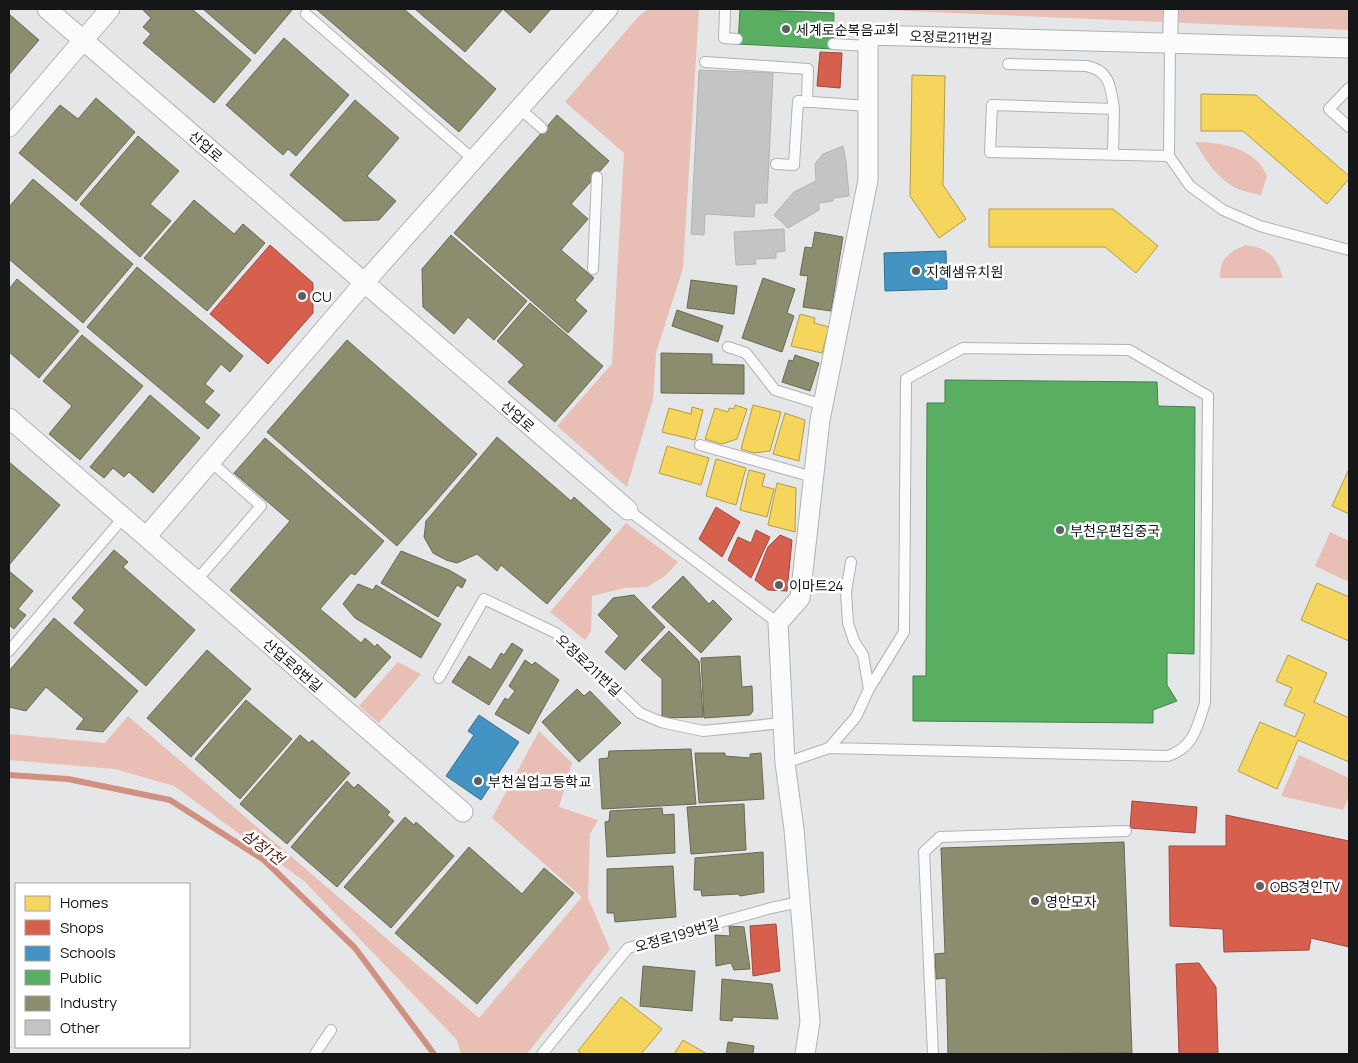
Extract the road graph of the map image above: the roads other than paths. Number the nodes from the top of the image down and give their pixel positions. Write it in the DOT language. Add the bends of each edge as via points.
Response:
graph roads {
  1 [pos="47,9"];
  2 [pos="110,9"];
  3 [pos="608,9"];
  4 [pos="1171,9"];
  5 [pos="725,12"];
  6 [pos="306,14"];
  7 [pos="737,39"];
  8 [pos="83,40"];
  9 [pos="833,44"];
  10 [pos="1170,44"];
  11 [pos="868,46"];
  12 [pos="1349,48"];
  13 [pos="705,62"];
  14 [pos="1008,64"];
  15 [pos="1349,88"];
  16 [pos="807,102"];
  17 [pos="868,106"];
  18 [pos="519,108"];
  19 [pos="1114,109"];
  20 [pos="9,127"];
  21 [pos="1349,127"];
  22 [pos="542,128"];
  23 [pos="1113,154"];
  24 [pos="1169,156"];
  25 [pos="474,160"];
  26 [pos="776,164"];
  27 [pos="598,177"];
  28 [pos="1349,250"];
  29 [pos="593,269"];
  30 [pos="364,283"];
  31 [pos="728,347"];
  32 [pos="823,405"];
  33 [pos="9,418"];
  34 [pos="700,445"];
  35 [pos="210,462"];
  36 [pos="813,477"];
  37 [pos="628,510"];
  38 [pos="123,518"];
  39 [pos="146,537"];
  40 [pos="851,562"];
  41 [pos="196,581"];
  42 [pos="778,623"];
  43 [pos="9,651"];
  44 [pos="439,678"];
  45 [pos="869,689"];
  46 [pos="783,722"];
  47 [pos="829,748"];
  48 [pos="785,763"];
  49 [pos="463,812"];
  50 [pos="1126,831"];
  51 [pos="800,902"];
  52 [pos="331,1030"];
  53 [pos="316,1054"];
  54 [pos="542,1054"];
  55 [pos="805,1054"];
  56 [pos="933,1054"];
  1 -- 8 [label="street, 산업로"];
  2 -- 8 [label="street"];
  3 -- 18 [label="street"];
  4 -- 10 [label="street"];
  5 -- 7 [label="lane" via="724,38"];
  6 -- 25 [label="lane"];
  8 -- 20 [label="street"];
  8 -- 30 [label="street, 산업로"];
  9 -- 11 [label="lane"];
  10 -- 11 [label="street, 오정로211번길" via="868,35"];
  10 -- 12 [label="street, 오정로211번길"];
  10 -- 24 [label="lane"];
  11 -- 17 [label="street"];
  13 -- 16 [label="lane" via="808,70"];
  14 -- 19 [label="lane" via="1097,68 1110,85"];
  15 -- 21 [label="lane" via="1329,109"];
  16 -- 17 [label="lane"];
  16 -- 26 [label="lane" via="798,101 794,165"];
  17 -- 32 [label="street" via="868,180"];
  18 -- 22 [label="lane"];
  18 -- 25 [label="street"];
  19 -- 23 [label="lane"];
  19 -- 23 [label="lane" via="992,105 990,152"];
  23 -- 24 [label="lane"];
  24 -- 28 [label="lane" via="1190,186 1223,210 1260,226"];
  25 -- 30 [label="street"];
  27 -- 29 [label="lane"];
  30 -- 35 [label="street"];
  30 -- 37 [label="street, 산업로"];
  31 -- 32 [label="lane" via="746,353 775,390"];
  32 -- 36 [label="street"];
  33 -- 38 [label="street, 산업로8번길"];
  34 -- 36 [label="lane"];
  35 -- 39 [label="street"];
  35 -- 41 [label="lane" via="262,506"];
  36 -- 42 [label="street" via="800,598"];
  37 -- 42 [label="lane"];
  38 -- 39 [label="street, 산업로8번길"];
  38 -- 43 [label="lane"];
  39 -- 41 [label="street, 산업로8번길"];
  40 -- 45 [label="lane" via="846,592 848,623 863,655"];
  41 -- 49 [label="street, 산업로8번길"];
  42 -- 46 [label="street"];
  44 -- 46 [label="lane, 오정로211번길" via="484,599 556,633 640,713 661,722 703,731"];
  45 -- 47 [label="lane" via="856,717"];
  45 -- 47 [label="lane" via="904,632 906,379 963,348 1129,350 1208,396 1205,703 1193,737 1186,746 1168,756"];
  46 -- 48 [label="street"];
  47 -- 48 [label="lane"];
  48 -- 51 [label="street"];
  50 -- 56 [label="lane" via="940,837 924,852"];
  51 -- 54 [label="lane, 오정로199번길" via="628,948"];
  51 -- 55 [label="street" via="810,1022"];
  52 -- 53 [label="lane"];
}
